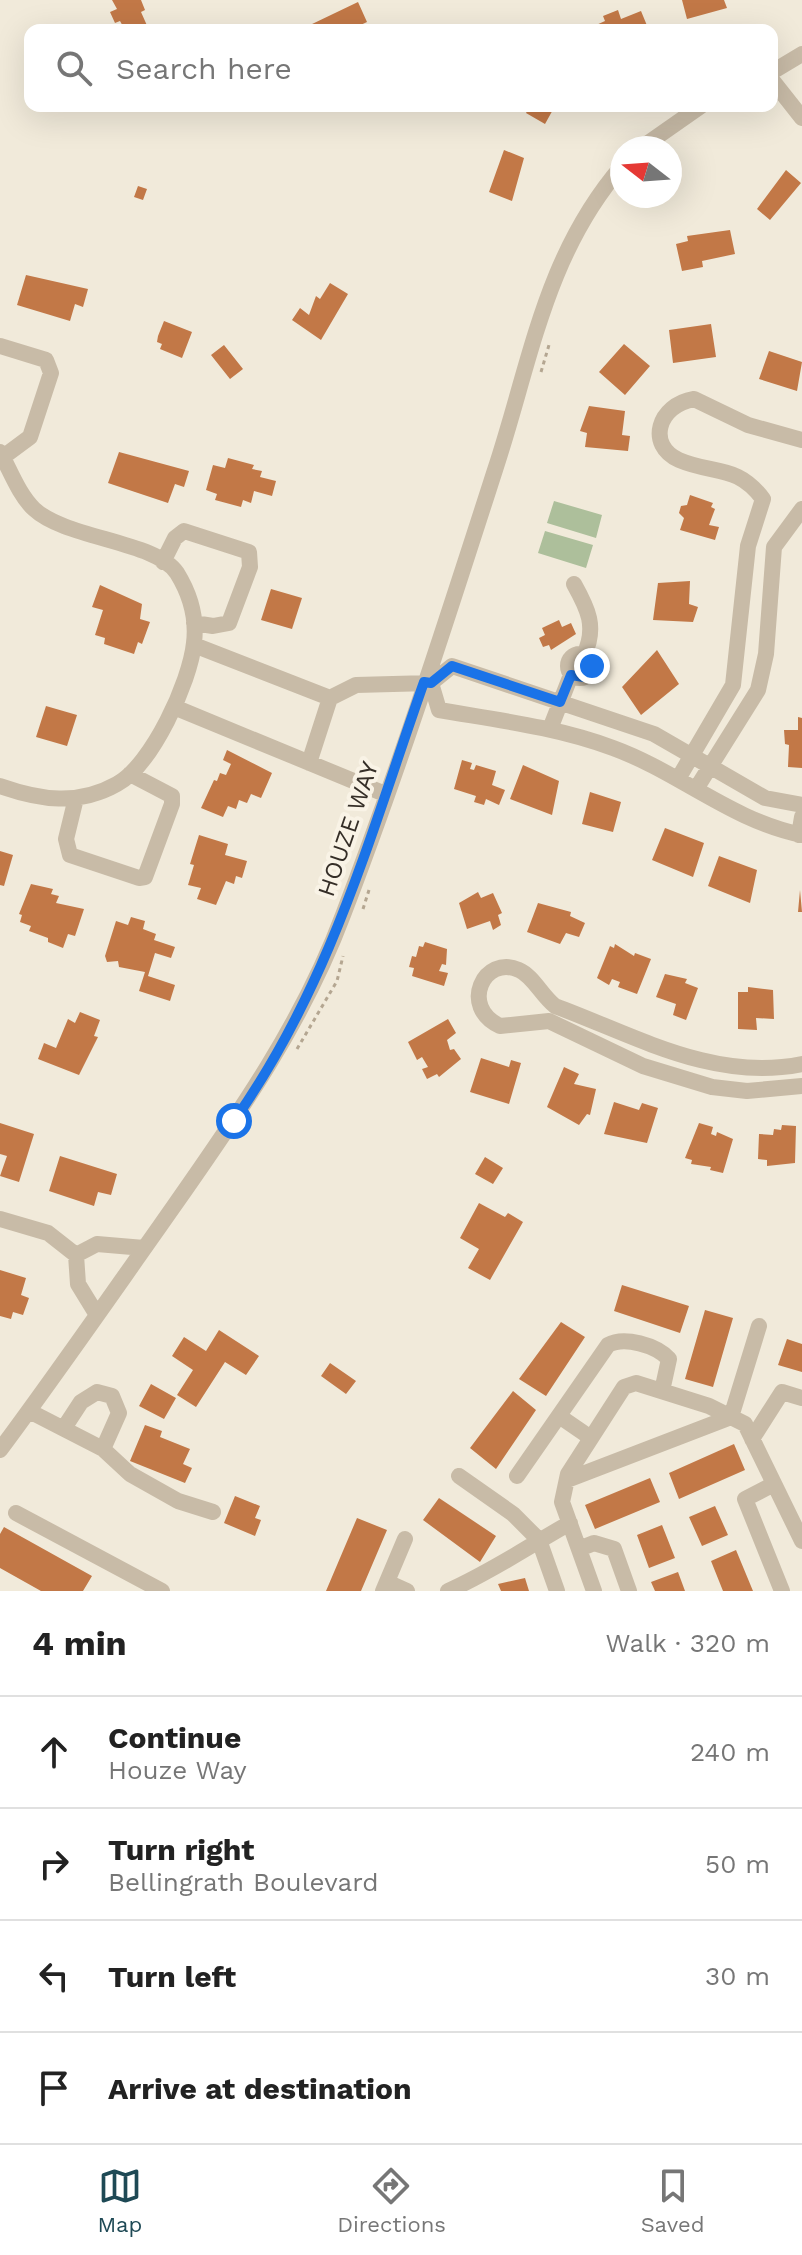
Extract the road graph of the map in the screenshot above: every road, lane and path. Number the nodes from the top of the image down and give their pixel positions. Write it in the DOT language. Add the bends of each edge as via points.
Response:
graph roads {
  1 [pos="802,54"];
  2 [pos="778,68"];
  3 [pos="778,88"];
  4 [pos="692,112"];
  5 [pos="802,118"];
  6 [pos="658,136"];
  7 [pos="610,181"];
  8 [pos="551,337"];
  9 [pos="0,346"];
  10 [pos="536,383"];
  11 [pos="802,440"];
  12 [pos="2,454"];
  13 [pos="802,509"];
  14 [pos="163,562"];
  15 [pos="574,584"];
  16 [pos="194,623"];
  17 [pos="194,645"];
  18 [pos="740,645"];
  19 [pos="766,646"];
  20 [pos="428,682"];
  21 [pos="330,698"];
  22 [pos="560,702"];
  23 [pos="174,707"];
  24 [pos="550,729"];
  25 [pos="691,754"];
  26 [pos="309,763"];
  27 [pos="710,766"];
  28 [pos="130,774"];
  29 [pos="678,779"];
  30 [pos="0,786"];
  31 [pos="696,789"];
  32 [pos="385,794"];
  33 [pos="76,798"];
  34 [pos="802,805"];
  35 [pos="802,817"];
  36 [pos="800,835"];
  37 [pos="370,887"];
  38 [pos="362,910"];
  39 [pos="345,950"];
  40 [pos="291,1057"];
  41 [pos="693,1060"];
  42 [pos="802,1064"];
  43 [pos="687,1081"];
  44 [pos="802,1086"];
  45 [pos="0,1219"];
  46 [pos="144,1248"];
  47 [pos="76,1255"];
  48 [pos="97,1315"];
  49 [pos="759,1326"];
  50 [pos="662,1391"];
  51 [pos="802,1398"];
  52 [pos="29,1411"];
  53 [pos="559,1416"];
  54 [pos="731,1417"];
  55 [pos="64,1428"];
  56 [pos="591,1438"];
  57 [pos="752,1439"];
  58 [pos="103,1449"];
  59 [pos="0,1450"];
  60 [pos="459,1476"];
  61 [pos="517,1476"];
  62 [pos="567,1480"];
  63 [pos="774,1484"];
  64 [pos="213,1512"];
  65 [pos="16,1513"];
  66 [pos="798,1521"];
  67 [pos="570,1523"];
  68 [pos="405,1539"];
  69 [pos="539,1540"];
  70 [pos="802,1541"];
  71 [pos="579,1549"];
  72 [pos="385,1586"];
  73 [pos="162,1591"];
  74 [pos="407,1591"];
  75 [pos="448,1591"];
  76 [pos="557,1591"];
  77 [pos="594,1591"];
  78 [pos="629,1591"];
  79 [pos="782,1591"];
  1 -- 2 [label="street"];
  3 -- 5 [label="street"];
  4 -- 6 [label="street"];
  7 -- 20 [label="street, HOUZE WAY" via="584,215 552,283"];
  8 -- 10 [label="path"];
  9 -- 12 [label="street" via="46,360 51,373 30,437"];
  11 -- 18 [label="street" via="748,425 694,399 673,405 664,414 660,432 677,459 742,477 763,499 748,546"];
  12 -- 14 [label="street" via="33,509 53,523"];
  13 -- 19 [label="street" via="774,547"];
  14 -- 16 [label="street" via="175,570 191,602"];
  14 -- 16 [label="street" via="184,531 249,552 250,567 229,623"];
  15 -- 22 [label="street" via="591,615 591,640 584,655 571,658 571,675"];
  16 -- 17 [label="street"];
  17 -- 21 [label="street"];
  17 -- 23 [label="street"];
  18 -- 19 [label="street"];
  18 -- 25 [label="street" via="733,685"];
  19 -- 27 [label="street" via="758,690"];
  20 -- 21 [label="street" via="356,685"];
  20 -- 22 [label="street" via="452,666"];
  20 -- 24 [label="street" via="439,710"];
  20 -- 32 [label="street, HOUZE WAY"];
  21 -- 26 [label="street"];
  22 -- 24 [label="street"];
  22 -- 25 [label="street" via="654,734"];
  23 -- 26 [label="street"];
  23 -- 28 [label="street" via="154,747"];
  24 -- 29 [label="street" via="612,747"];
  25 -- 27 [label="street"];
  25 -- 29 [label="street"];
  26 -- 32 [label="street"];
  27 -- 31 [label="street"];
  27 -- 34 [label="street" via="765,798"];
  28 -- 33 [label="street" via="119,784"];
  28 -- 33 [label="street" via="172,796 145,877 70,855 66,839"];
  29 -- 31 [label="street"];
  30 -- 33 [label="street" via="28,796"];
  31 -- 36 [label="street" via="748,820"];
  32 -- 46 [label="street, HOUZE WAY" via="344,915 284,1044"];
  35 -- 36 [label="street"];
  37 -- 38 [label="path"];
  39 -- 40 [label="path" via="337,981"];
  41 -- 42 [label="street" via="737,1069"];
  41 -- 43 [label="street"];
  41 -- 43 [label="street" via="552,1014 643,1066"];
  43 -- 44 [label="street" via="747,1091"];
  45 -- 47 [label="street" via="48,1233"];
  46 -- 47 [label="street" via="97,1244"];
  46 -- 48 [label="street, HOUZE WAY"];
  47 -- 48 [label="street" via="78,1284"];
  48 -- 52 [label="street, HOUZE WAY"];
  49 -- 54 [label="street"];
  50 -- 53 [label="street" via="669,1359 616,1341"];
  50 -- 54 [label="street"];
  50 -- 56 [label="street" via="636,1383 624,1387"];
  51 -- 57 [label="street" via="782,1392"];
  52 -- 55 [label="street"];
  52 -- 59 [label="street, HOUZE WAY"];
  53 -- 56 [label="street"];
  53 -- 61 [label="street"];
  54 -- 57 [label="street" via="745,1424"];
  54 -- 62 [label="street"];
  55 -- 58 [label="street"];
  55 -- 58 [label="street" via="81,1402 97,1392 112,1396 119,1413"];
  56 -- 62 [label="street"];
  57 -- 63 [label="street"];
  58 -- 64 [label="street" via="130,1474 178,1501"];
  60 -- 69 [label="street" via="513,1514"];
  62 -- 67 [label="street" via="562,1502"];
  63 -- 66 [label="street"];
  63 -- 79 [label="street" via="745,1499"];
  65 -- 73 [label="street"];
  66 -- 70 [label="street"];
  67 -- 69 [label="street"];
  67 -- 71 [label="street"];
  68 -- 72 [label="street"];
  69 -- 75 [label="street" via="490,1573"];
  69 -- 76 [label="street"];
  71 -- 77 [label="street"];
  71 -- 78 [label="street" via="594,1543 614,1549"];
  72 -- 74 [label="street"];
}
